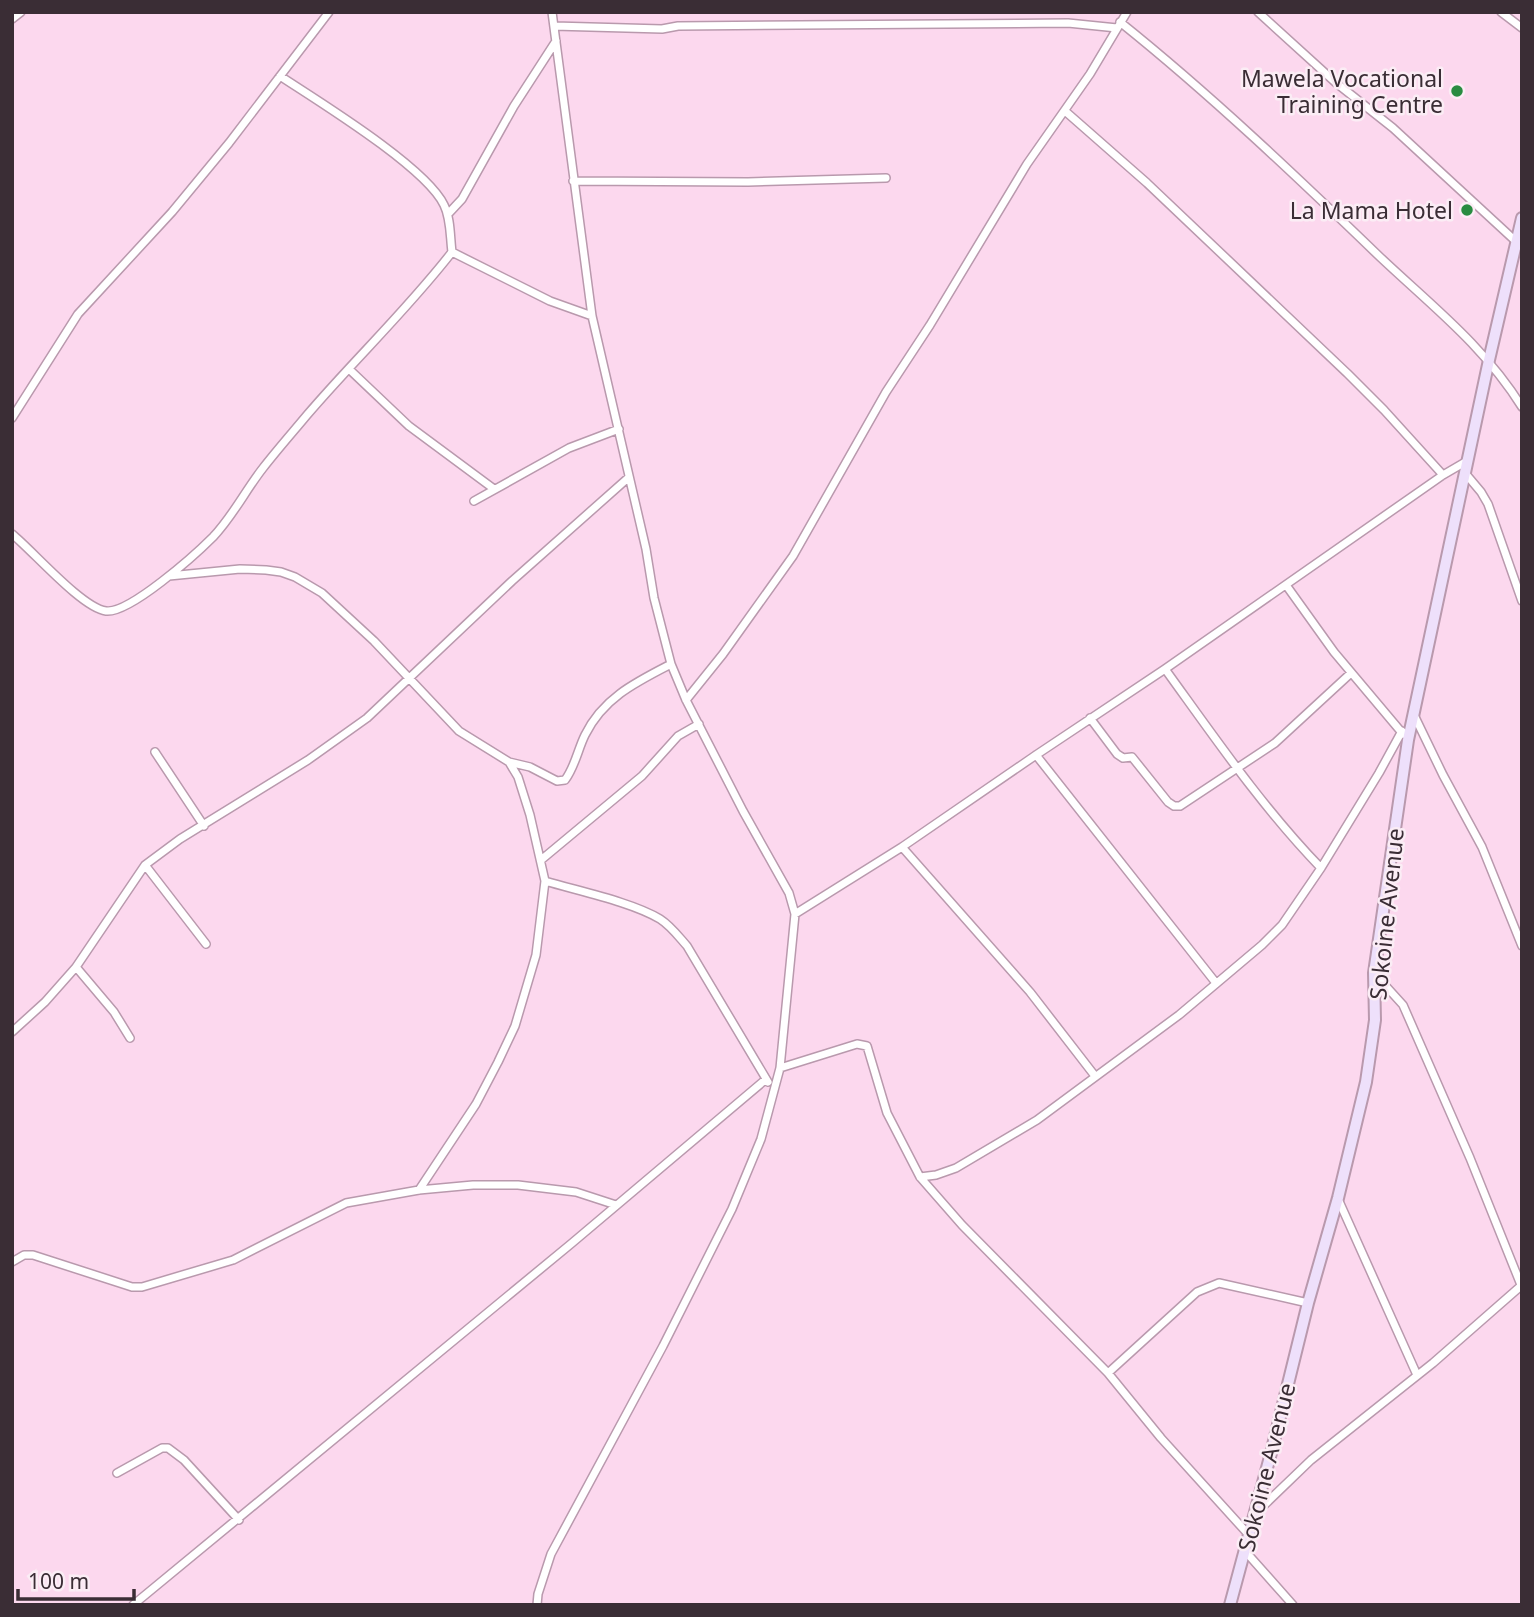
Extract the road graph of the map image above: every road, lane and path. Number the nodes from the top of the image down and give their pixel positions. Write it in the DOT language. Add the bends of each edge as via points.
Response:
graph roads {
  1 [pos="21,12"];
  2 [pos="329,12"];
  3 [pos="552,12"];
  4 [pos="1127,12"];
  5 [pos="1258,12"];
  6 [pos="1501,12"];
  7 [pos="12,19"];
  8 [pos="1119,25"];
  9 [pos="554,26"];
  10 [pos="1522,28"];
  11 [pos="556,41"];
  12 [pos="280,76"];
  13 [pos="1065,111"];
  14 [pos="886,178"];
  15 [pos="573,181"];
  16 [pos="448,214"];
  17 [pos="1522,218"];
  18 [pos="1519,243"];
  19 [pos="452,252"];
  20 [pos="592,316"];
  21 [pos="1489,360"];
  22 [pos="349,369"];
  23 [pos="1522,407"];
  24 [pos="12,418"];
  25 [pos="619,429"];
  26 [pos="1467,461"];
  27 [pos="1465,473"];
  28 [pos="1443,475"];
  29 [pos="628,478"];
  30 [pos="494,489"];
  31 [pos="474,500"];
  32 [pos="12,534"];
  33 [pos="169,576"];
  34 [pos="1286,585"];
  35 [pos="1522,601"];
  36 [pos="671,664"];
  37 [pos="1165,669"];
  38 [pos="1351,673"];
  39 [pos="410,678"];
  40 [pos="686,700"];
  41 [pos="1414,715"];
  42 [pos="1090,718"];
  43 [pos="699,724"];
  44 [pos="1405,736"];
  45 [pos="155,752"];
  46 [pos="1036,754"];
  47 [pos="509,762"];
  48 [pos="1236,769"];
  49 [pos="204,826"];
  50 [pos="902,847"];
  51 [pos="541,860"];
  52 [pos="145,865"];
  53 [pos="1321,868"];
  54 [pos="545,881"];
  55 [pos="795,914"];
  56 [pos="206,944"];
  57 [pos="1522,946"];
  58 [pos="76,967"];
  59 [pos="1374,973"];
  60 [pos="1216,983"];
  61 [pos="12,1032"];
  62 [pos="131,1038"];
  63 [pos="780,1068"];
  64 [pos="1094,1076"];
  65 [pos="765,1080"];
  66 [pos="774,1089"];
  67 [pos="920,1177"];
  68 [pos="419,1190"];
  69 [pos="1338,1198"];
  70 [pos="616,1205"];
  71 [pos="12,1262"];
  72 [pos="1522,1285"];
  73 [pos="1308,1303"];
  74 [pos="1108,1373"];
  75 [pos="1417,1375"];
  76 [pos="117,1473"];
  77 [pos="1255,1514"];
  78 [pos="239,1520"];
  79 [pos="1248,1534"];
  80 [pos="1245,1551"];
  81 [pos="133,1605"];
  82 [pos="537,1605"];
  83 [pos="1230,1605"];
  84 [pos="1293,1605"];
  1 -- 7 [label="street"];
  2 -- 12 [label="street"];
  3 -- 9 [label="street"];
  4 -- 8 [label="street"];
  5 -- 18 [label="street"];
  6 -- 10 [label="street"];
  8 -- 9 [label="street"];
  8 -- 13 [label="street"];
  8 -- 21 [label="street" via="1160,54 1284,165"];
  9 -- 11 [label="street"];
  11 -- 15 [label="street"];
  11 -- 16 [label="street" via="462,199"];
  12 -- 16 [label="street" via="414,171 436,192"];
  12 -- 24 [label="street" via="172,212 78,314"];
  13 -- 28 [label="street" via="1347,373"];
  13 -- 40 [label="street" via="1027,164 886,392 793,555"];
  14 -- 15 [label="street"];
  15 -- 20 [label="street"];
  16 -- 19 [label="street"];
  17 -- 18 [label="street, Sokoine Avenue"];
  18 -- 21 [label="street, Sokoine Avenue"];
  19 -- 20 [label="street" via="550,301"];
  19 -- 22 [label="street"];
  20 -- 25 [label="street"];
  21 -- 23 [label="street"];
  21 -- 26 [label="street, Sokoine Avenue"];
  22 -- 30 [label="street" via="409,426"];
  22 -- 33 [label="street" via="262,469 228,520"];
  25 -- 29 [label="street"];
  25 -- 30 [label="street" via="569,448"];
  26 -- 27 [label="street, Sokoine Avenue"];
  26 -- 28 [label="street"];
  27 -- 35 [label="street" via="1488,504"];
  27 -- 41 [label="street, Sokoine Avenue"];
  28 -- 34 [label="street"];
  29 -- 36 [label="street"];
  29 -- 39 [label="street"];
  30 -- 31 [label="street"];
  32 -- 33 [label="street" via="77,594 103,611 118,611"];
  33 -- 39 [label="street" via="240,569 295,577 322,593"];
  34 -- 37 [label="street"];
  34 -- 38 [label="street"];
  36 -- 40 [label="street"];
  36 -- 47 [label="street" via="622,690 601,711 584,736 565,780 556,781"];
  37 -- 42 [label="street"];
  37 -- 48 [label="street"];
  38 -- 44 [label="street"];
  38 -- 48 [label="street" via="1283,737"];
  39 -- 47 [label="street" via="459,731"];
  39 -- 49 [label="street" via="337,740"];
  40 -- 43 [label="street"];
  41 -- 44 [label="street, Sokoine Avenue"];
  41 -- 57 [label="street" via="1482,846"];
  42 -- 46 [label="street"];
  42 -- 48 [label="street" via="1117,754 1132,757 1174,806 1186,803"];
  43 -- 51 [label="street" via="678,736 642,776"];
  43 -- 55 [label="street" via="785,884"];
  44 -- 53 [label="street"];
  44 -- 59 [label="street, Sokoine Avenue"];
  45 -- 49 [label="street"];
  46 -- 50 [label="street"];
  46 -- 60 [label="street"];
  47 -- 51 [label="street" via="525,796"];
  48 -- 53 [label="street" via="1281,827"];
  49 -- 52 [label="street"];
  50 -- 55 [label="street"];
  50 -- 64 [label="street" via="1030,992"];
  51 -- 54 [label="street"];
  52 -- 56 [label="street"];
  52 -- 58 [label="street"];
  53 -- 60 [label="street" via="1282,925"];
  54 -- 65 [label="street" via="640,910 672,929 687,946"];
  54 -- 68 [label="street" via="536,955 515,1026 476,1104"];
  55 -- 63 [label="street"];
  58 -- 61 [label="street"];
  58 -- 62 [label="street"];
  59 -- 69 [label="street, Sokoine Avenue" via="1371,1050"];
  59 -- 72 [label="street" via="1396,995 1408,1016"];
  60 -- 64 [label="street"];
  63 -- 66 [label="street"];
  63 -- 67 [label="street" via="858,1044 867,1046 887,1113"];
  64 -- 67 [label="street" via="981,1155 956,1168"];
  65 -- 66 [label="street"];
  65 -- 70 [label="street"];
  66 -- 82 [label="street" via="761,1139 732,1209 551,1554"];
  67 -- 74 [label="street"];
  68 -- 70 [label="street" via="518,1185 576,1192"];
  68 -- 71 [label="street" via="346,1203 233,1260 142,1287 33,1255"];
  69 -- 73 [label="street, Sokoine Avenue"];
  69 -- 75 [label="street"];
  70 -- 78 [label="street"];
  72 -- 75 [label="street"];
  73 -- 74 [label="street" via="1228,1284 1210,1285"];
  73 -- 77 [label="street, Sokoine Avenue"];
  74 -- 79 [label="street"];
  75 -- 77 [label="street" via="1311,1460"];
  76 -- 78 [label="street" via="168,1448"];
  77 -- 79 [label="street, Sokoine Avenue"];
  78 -- 81 [label="street"];
  79 -- 80 [label="street, Sokoine Avenue"];
  80 -- 83 [label="street, Sokoine Avenue"];
  80 -- 84 [label="street"];
}
